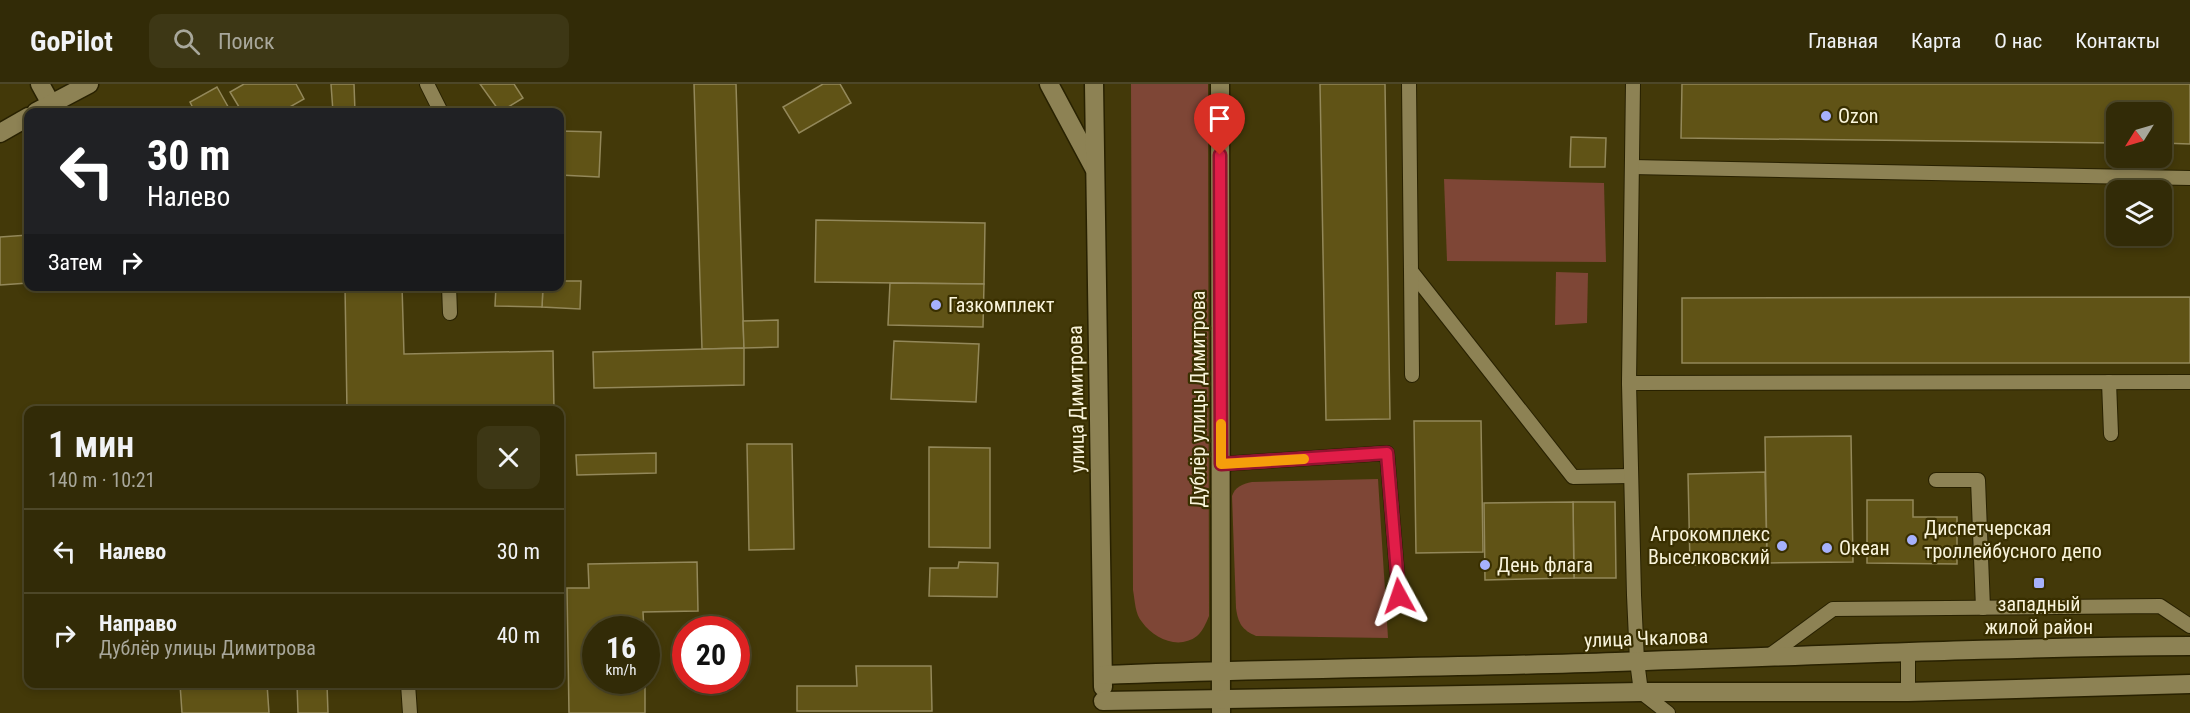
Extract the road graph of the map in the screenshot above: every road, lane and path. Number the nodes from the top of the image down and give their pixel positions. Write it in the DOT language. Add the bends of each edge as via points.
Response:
graph roads {
  1 [pos="40,84"];
  2 [pos="89,84"];
  3 [pos="427,84"];
  4 [pos="1049,84"];
  5 [pos="1094,84"];
  6 [pos="1220,84"];
  7 [pos="1409,84"];
  8 [pos="1633,84"];
  9 [pos="44,108"];
  10 [pos="439,108"];
  11 [pos="24,119"];
  12 [pos="0,133"];
  13 [pos="1632,166"];
  14 [pos="1094,168"];
  15 [pos="2190,177"];
  16 [pos="1411,271"];
  17 [pos="449,291"];
  18 [pos="450,313"];
  19 [pos="1412,375"];
  20 [pos="1629,382"];
  21 [pos="2109,382"];
  22 [pos="2190,382"];
  23 [pos="2111,434"];
  24 [pos="1221,464"];
  25 [pos="1630,476"];
  26 [pos="1936,480"];
  27 [pos="1399,596"];
  28 [pos="1983,608"];
  29 [pos="2190,626"];
  30 [pos="2190,645"];
  31 [pos="1908,652"];
  32 [pos="1769,656"];
  33 [pos="1637,661"];
  34 [pos="1221,670"];
  35 [pos="1103,675"];
  36 [pos="2190,684"];
  37 [pos="408,688"];
  38 [pos="1641,692"];
  39 [pos="1908,692"];
  40 [pos="1221,705"];
  41 [pos="1103,707"];
  42 [pos="410,713"];
  43 [pos="1668,713"];
  1 -- 9 [label="main road"];
  2 -- 9 [label="main road"];
  3 -- 10 [label="lane"];
  4 -- 14 [label="main road"];
  5 -- 14 [label="main road, улица Димитрова"];
  6 -- 24 [label="main road, Дублёр улицы Димитрова"];
  7 -- 16 [label="lane"];
  8 -- 13 [label="lane"];
  11 -- 12 [label="main road"];
  13 -- 15 [label="lane"];
  13 -- 20 [label="lane"];
  14 -- 35 [label="main road, улица Димитрова"];
  16 -- 19 [label="lane"];
  16 -- 25 [label="lane" via="1573,477"];
  17 -- 18 [label="lane"];
  20 -- 21 [label="lane"];
  20 -- 25 [label="lane"];
  21 -- 22 [label="lane"];
  21 -- 23 [label="lane"];
  24 -- 27 [label="lane" via="1387,453"];
  24 -- 34 [label="main road, Дублёр улицы Димитрова"];
  25 -- 33 [label="lane"];
  26 -- 28 [label="lane" via="1978,480"];
  28 -- 29 [label="lane" via="2160,606"];
  28 -- 32 [label="lane" via="1833,609"];
  30 -- 31 [label="main road, улица Чкалова"];
  31 -- 32 [label="main road, улица Чкалова"];
  31 -- 39 [label="lane"];
  32 -- 33 [label="main road, улица Чкалова"];
  33 -- 34 [label="main road, улица Чкалова"];
  33 -- 38 [label="lane"];
  34 -- 35 [label="main road, улица Чкалова"];
  34 -- 40 [label="main road, Дублёр улицы Димитрова"];
  35 -- 41 [label="main road, улица Димитрова"];
  36 -- 39 [label="main road"];
  37 -- 42 [label="lane"];
  38 -- 39 [label="main road"];
  38 -- 40 [label="main road"];
  38 -- 43 [label="lane"];
  40 -- 41 [label="main road"];
}
